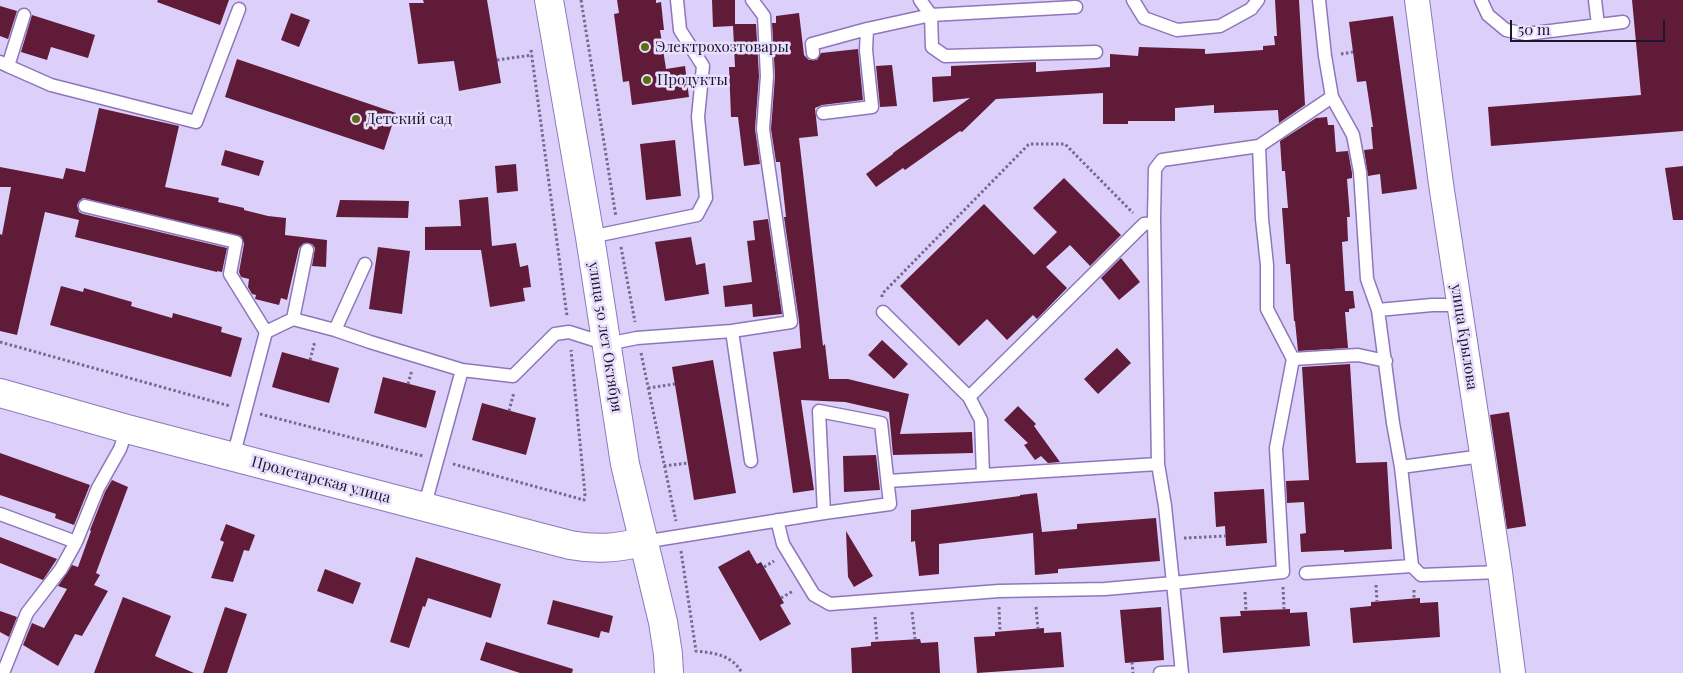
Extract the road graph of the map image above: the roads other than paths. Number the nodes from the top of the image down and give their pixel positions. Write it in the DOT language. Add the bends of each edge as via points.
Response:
graph roads {
  1 [pos="549,0"];
  2 [pos="677,0"];
  3 [pos="752,0"];
  4 [pos="920,0"];
  5 [pos="1132,0"];
  6 [pos="1258,0"];
  7 [pos="1319,0"];
  8 [pos="1417,0"];
  9 [pos="1481,0"];
  10 [pos="1595,0"];
  11 [pos="1076,7"];
  12 [pos="239,9"];
  13 [pos="24,15"];
  14 [pos="931,15"];
  15 [pos="1623,22"];
  16 [pos="1598,25"];
  17 [pos="867,29"];
  18 [pos="1096,52"];
  19 [pos="813,53"];
  20 [pos="4,64"];
  21 [pos="1332,98"];
  22 [pos="823,113"];
  23 [pos="1259,146"];
  24 [pos="85,206"];
  25 [pos="1149,223"];
  26 [pos="590,237"];
  27 [pos="307,250"];
  28 [pos="365,264"];
  29 [pos="1459,305"];
  30 [pos="1378,310"];
  31 [pos="883,312"];
  32 [pos="293,319"];
  33 [pos="335,330"];
  34 [pos="732,331"];
  35 [pos="266,332"];
  36 [pos="607,344"];
  37 [pos="1294,359"];
  38 [pos="1386,361"];
  39 [pos="462,370"];
  40 [pos="0,393"];
  41 [pos="969,397"];
  42 [pos="127,430"];
  43 [pos="1482,456"];
  44 [pos="234,457"];
  45 [pos="751,461"];
  46 [pos="1158,464"];
  47 [pos="1401,467"];
  48 [pos="983,475"];
  49 [pos="888,481"];
  50 [pos="424,508"];
  51 [pos="824,513"];
  52 [pos="0,514"];
  53 [pos="777,520"];
  54 [pos="76,542"];
  55 [pos="643,542"];
  56 [pos="1412,566"];
  57 [pos="1500,572"];
  58 [pos="1306,573"];
  59 [pos="1174,583"];
  60 [pos="1182,672"];
  61 [pos="3,673"];
  62 [pos="669,673"];
  63 [pos="1160,673"];
  64 [pos="1513,673"];
  1 -- 26 [label="main road, улица 50 лет Октября"];
  2 -- 26 [label="lane" via="680,30 703,66 698,117 706,198 697,215"];
  3 -- 34 [label="lane" via="764,16 767,76 763,129 791,322"];
  4 -- 14 [label="lane"];
  5 -- 6 [label="lane" via="1144,18 1176,30 1220,26 1250,9"];
  7 -- 21 [label="lane"];
  8 -- 29 [label="street, улица Крылова"];
  9 -- 16 [label="lane" via="1488,15 1506,30 1526,34"];
  10 -- 16 [label="lane"];
  11 -- 14 [label="lane"];
  12 -- 20 [label="lane" via="196,122 52,85"];
  13 -- 20 [label="lane"];
  14 -- 17 [label="lane"];
  14 -- 18 [label="lane" via="932,47 945,56"];
  15 -- 16 [label="lane"];
  17 -- 19 [label="lane" via="812,44"];
  17 -- 22 [label="lane" via="872,107"];
  21 -- 23 [label="lane"];
  21 -- 30 [label="lane" via="1354,135 1360,172 1367,279"];
  23 -- 25 [label="lane" via="1162,160 1155,169"];
  23 -- 37 [label="lane" via="1267,308"];
  24 -- 35 [label="lane" via="236,242 230,274"];
  25 -- 41 [label="lane"];
  25 -- 46 [label="lane"];
  26 -- 36 [label="main road, улица 50 лет Октября"];
  27 -- 32 [label="lane"];
  28 -- 33 [label="lane"];
  29 -- 30 [label="lane"];
  29 -- 43 [label="street, улица Крылова"];
  30 -- 38 [label="lane"];
  31 -- 41 [label="lane"];
  32 -- 33 [label="lane"];
  32 -- 35 [label="lane"];
  33 -- 39 [label="lane"];
  34 -- 36 [label="lane" via="637,338"];
  34 -- 45 [label="lane"];
  35 -- 44 [label="lane"];
  36 -- 39 [label="lane" via="569,332 555,334 513,376"];
  36 -- 55 [label="main road, улица 50 лет Октября" via="625,464"];
  37 -- 38 [label="lane" via="1358,355"];
  37 -- 59 [label="lane" via="1276,448 1283,572"];
  38 -- 47 [label="lane"];
  39 -- 50 [label="lane"];
  40 -- 42 [label="main road, Пролетарская улица"];
  41 -- 48 [label="lane" via="981,420"];
  42 -- 44 [label="main road, Пролетарская улица"];
  42 -- 54 [label="lane"];
  43 -- 47 [label="lane"];
  43 -- 57 [label="street, улица Крылова"];
  44 -- 50 [label="main road, Пролетарская улица"];
  46 -- 48 [label="lane"];
  46 -- 59 [label="lane"];
  47 -- 56 [label="lane"];
  48 -- 49 [label="lane"];
  49 -- 51 [label="lane" via="890,504"];
  49 -- 51 [label="lane" via="881,423 820,411"];
  50 -- 55 [label="main road, Пролетарская улица" via="589,549"];
  51 -- 53 [label="lane"];
  52 -- 54 [label="lane"];
  53 -- 55 [label="lane"];
  53 -- 59 [label="lane" via="783,544 814,595 830,604 999,591 1104,590"];
  54 -- 61 [label="lane" via="61,569 26,613"];
  55 -- 62 [label="main road, улица 50 лет Октября" via="663,622"];
  56 -- 57 [label="lane" via="1421,575"];
  56 -- 58 [label="lane"];
  57 -- 64 [label="street, улица Крылова"];
  59 -- 60 [label="lane"];
  60 -- 63 [label="lane"];
}
